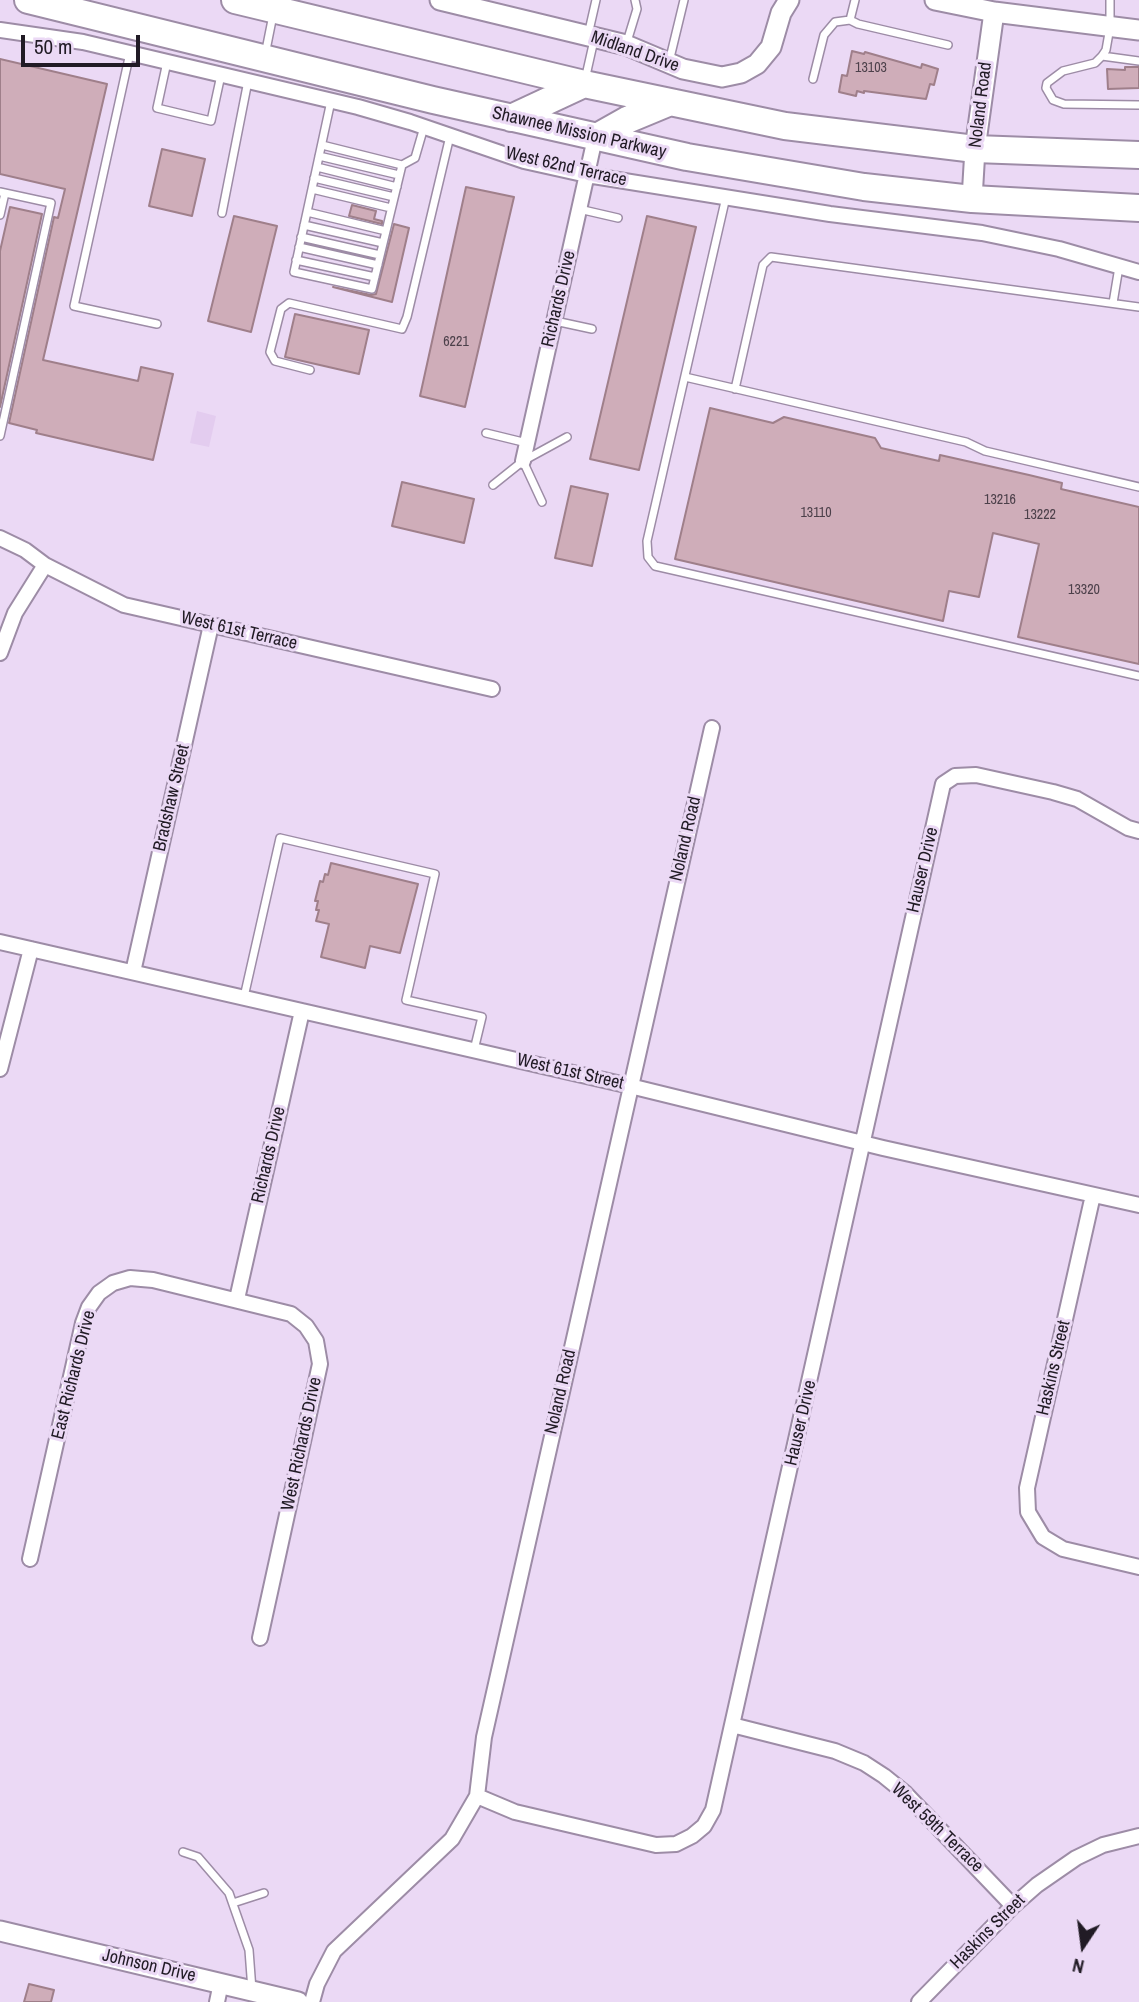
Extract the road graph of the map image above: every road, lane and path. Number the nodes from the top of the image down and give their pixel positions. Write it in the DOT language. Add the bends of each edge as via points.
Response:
graph roads {
  1 [pos="28,0"];
  2 [pos="235,0"];
  3 [pos="440,0"];
  4 [pos="596,0"];
  5 [pos="635,0"];
  6 [pos="684,0"];
  7 [pos="789,0"];
  8 [pos="855,0"];
  9 [pos="935,0"];
  10 [pos="1110,0"];
  11 [pos="467,3"];
  12 [pos="276,5"];
  13 [pos="994,12"];
  14 [pos="850,20"];
  15 [pos="1110,27"];
  16 [pos="0,30"];
  17 [pos="1139,30"];
  18 [pos="591,37"];
  19 [pos="626,45"];
  20 [pos="948,46"];
  21 [pos="130,53"];
  22 [pos="1102,56"];
  23 [pos="264,59"];
  24 [pos="1139,61"];
  25 [pos="167,62"];
  26 [pos="669,63"];
  27 [pos="221,74"];
  28 [pos="813,79"];
  29 [pos="249,81"];
  30 [pos="584,84"];
  31 [pos="331,101"];
  32 [pos="668,103"];
  33 [pos="1139,105"];
  34 [pos="511,118"];
  35 [pos="424,127"];
  36 [pos="450,135"];
  37 [pos="595,138"];
  38 [pos="321,145"];
  39 [pos="975,149"];
  40 [pos="1139,155"];
  41 [pos="319,156"];
  42 [pos="402,165"];
  43 [pos="317,167"];
  44 [pos="399,175"];
  45 [pos="587,175"];
  46 [pos="314,178"];
  47 [pos="397,187"];
  48 [pos="312,189"];
  49 [pos="3,192"];
  50 [pos="394,197"];
  51 [pos="726,197"];
  52 [pos="972,199"];
  53 [pos="391,208"];
  54 [pos="1139,208"];
  55 [pos="579,209"];
  56 [pos="222,212"];
  57 [pos="307,212"];
  58 [pos="0,215"];
  59 [pos="618,218"];
  60 [pos="304,225"];
  61 [pos="386,231"];
  62 [pos="302,237"];
  63 [pos="383,243"];
  64 [pos="299,247"];
  65 [pos="380,255"];
  66 [pos="296,260"];
  67 [pos="378,265"];
  68 [pos="1119,267"];
  69 [pos="1139,272"];
  70 [pos="375,277"];
  71 [pos="1113,303"];
  72 [pos="1139,307"];
  73 [pos="555,321"];
  74 [pos="157,324"];
  75 [pos="592,329"];
  76 [pos="310,370"];
  77 [pos="685,377"];
  78 [pos="735,389"];
  79 [pos="486,433"];
  80 [pos="0,436"];
  81 [pos="567,438"];
  82 [pos="527,443"];
  83 [pos="523,461"];
  84 [pos="494,485"];
  85 [pos="1139,487"];
  86 [pos="542,502"];
  87 [pos="0,538"];
  88 [pos="45,565"];
  89 [pos="211,625"];
  90 [pos="0,653"];
  91 [pos="1139,676"];
  92 [pos="492,689"];
  93 [pos="712,728"];
  94 [pos="1139,831"];
  95 [pos="0,942"];
  96 [pos="31,949"];
  97 [pos="133,972"];
  98 [pos="244,997"];
  99 [pos="302,1011"];
  100 [pos="474,1050"];
  101 [pos="0,1069"];
  102 [pos="630,1086"];
  103 [pos="862,1142"];
  104 [pos="1093,1195"];
  105 [pos="1139,1205"];
  106 [pos="237,1299"];
  107 [pos="30,1559"];
  108 [pos="1139,1567"];
  109 [pos="260,1638"];
  110 [pos="732,1725"];
  111 [pos="477,1797"];
  112 [pos="1139,1836"];
  113 [pos="183,1853"];
  114 [pos="264,1893"];
  115 [pos="233,1903"];
  116 [pos="1013,1906"];
  117 [pos="0,1931"];
  118 [pos="251,1991"];
  119 [pos="219,1993"];
  120 [pos="298,2002"];
  121 [pos="312,2002"];
  122 [pos="919,2002"];
  1 -- 23 [label="highway, Shawnee Mission Parkway"];
  2 -- 12 [label="highway"];
  3 -- 11 [label="street, Midland Drive"];
  4 -- 18 [label="lane"];
  5 -- 19 [label="lane" via="637,9"];
  6 -- 26 [label="lane"];
  7 -- 26 [label="street, Midland Drive" via="771,47 757,64 741,73 722,77"];
  8 -- 14 [label="lane"];
  9 -- 13 [label="street"];
  10 -- 15 [label="lane"];
  11 -- 18 [label="street, Midland Drive"];
  12 -- 23 [label="lane"];
  12 -- 30 [label="highway"];
  13 -- 15 [label="street"];
  13 -- 39 [label="street, Noland Road"];
  14 -- 20 [label="lane"];
  14 -- 28 [label="lane" via="835,22 824,35"];
  15 -- 17 [label="street"];
  15 -- 22 [label="lane"];
  16 -- 21 [label="street, West 62nd Terrace"];
  18 -- 19 [label="street, Midland Drive"];
  18 -- 30 [label="lane"];
  19 -- 26 [label="street, Midland Drive"];
  21 -- 25 [label="street, West 62nd Terrace"];
  21 -- 74 [label="lane" via="74,306"];
  22 -- 24 [label="lane"];
  22 -- 33 [label="lane" via="1095,63 1063,71 1047,83 1053,100"];
  23 -- 34 [label="highway, Shawnee Mission Parkway"];
  25 -- 27 [label="street, West 62nd Terrace"];
  25 -- 27 [label="lane" via="157,108 211,121"];
  27 -- 29 [label="street, West 62nd Terrace"];
  29 -- 31 [label="street, West 62nd Terrace"];
  29 -- 56 [label="lane"];
  30 -- 32 [label="highway"];
  30 -- 34 [label="highway"];
  31 -- 35 [label="street, West 62nd Terrace"];
  31 -- 38 [label="lane"];
  32 -- 37 [label="highway"];
  32 -- 39 [label="highway" via="785,126"];
  34 -- 37 [label="highway, Shawnee Mission Parkway"];
  35 -- 36 [label="street, West 62nd Terrace"];
  35 -- 42 [label="lane" via="415,158"];
  36 -- 45 [label="street, West 62nd Terrace" via="524,161"];
  36 -- 76 [label="lane" via="402,329 289,303 281,309 271,352 275,361"];
  37 -- 45 [label="street, Richards Drive"];
  37 -- 52 [label="highway, Shawnee Mission Parkway" via="864,187"];
  38 -- 41 [label="lane"];
  38 -- 42 [label="lane"];
  39 -- 40 [label="highway"];
  39 -- 52 [label="street, Noland Road"];
  41 -- 43 [label="lane"];
  41 -- 44 [label="lane"];
  42 -- 44 [label="lane"];
  43 -- 46 [label="lane"];
  43 -- 47 [label="lane"];
  44 -- 47 [label="lane"];
  45 -- 51 [label="street, West 62nd Terrace"];
  45 -- 55 [label="street, Richards Drive"];
  46 -- 48 [label="lane"];
  46 -- 50 [label="lane"];
  47 -- 50 [label="lane"];
  48 -- 53 [label="lane"];
  48 -- 57 [label="lane"];
  49 -- 58 [label="lane"];
  49 -- 80 [label="lane" via="51,203"];
  50 -- 53 [label="lane"];
  51 -- 68 [label="street, West 62nd Terrace" via="982,233"];
  51 -- 77 [label="lane"];
  52 -- 54 [label="highway, Shawnee Mission Parkway"];
  53 -- 61 [label="lane"];
  55 -- 59 [label="lane"];
  55 -- 73 [label="street, Richards Drive"];
  57 -- 60 [label="lane"];
  57 -- 61 [label="lane"];
  60 -- 62 [label="lane"];
  60 -- 63 [label="lane"];
  61 -- 63 [label="lane"];
  62 -- 64 [label="lane"];
  62 -- 65 [label="lane"];
  63 -- 65 [label="lane"];
  64 -- 66 [label="lane"];
  64 -- 67 [label="lane"];
  65 -- 67 [label="lane"];
  66 -- 70 [label="lane"];
  66 -- 70 [label="lane" via="294,272 372,289"];
  67 -- 70 [label="lane"];
  68 -- 69 [label="street, West 62nd Terrace"];
  68 -- 71 [label="lane"];
  71 -- 72 [label="lane"];
  71 -- 78 [label="lane" via="771,257 764,265"];
  73 -- 75 [label="lane"];
  73 -- 82 [label="street, Richards Drive"];
  77 -- 78 [label="lane"];
  77 -- 91 [label="lane" via="647,541 648,557 655,566"];
  78 -- 85 [label="lane"];
  79 -- 82 [label="lane"];
  81 -- 83 [label="lane"];
  82 -- 83 [label="street, Richards Drive"];
  83 -- 84 [label="lane"];
  83 -- 86 [label="lane"];
  87 -- 88 [label="street, West 61st Terrace"];
  88 -- 89 [label="street, West 61st Terrace" via="124,605"];
  88 -- 90 [label="street" via="15,613"];
  89 -- 92 [label="street, West 61st Terrace"];
  89 -- 97 [label="street, Bradshaw Street"];
  93 -- 102 [label="street, Noland Road"];
  94 -- 103 [label="street, Hauser Drive" via="1077,799 1053,792 976,775 955,776 943,784"];
  95 -- 96 [label="street, West 61st Street"];
  96 -- 97 [label="street, West 61st Street"];
  96 -- 101 [label="street"];
  97 -- 98 [label="street, West 61st Street"];
  98 -- 99 [label="street, West 61st Street"];
  98 -- 100 [label="lane" via="280,838 435,874 406,1000 482,1017"];
  99 -- 100 [label="street, West 61st Street"];
  99 -- 106 [label="street, Richards Drive"];
  100 -- 102 [label="street, West 61st Street"];
  102 -- 103 [label="street, West 61st Street"];
  102 -- 111 [label="street, Noland Road" via="484,1737"];
  103 -- 104 [label="street, West 61st Street"];
  103 -- 110 [label="street, Hauser Drive"];
  104 -- 105 [label="street, West 61st Street"];
  104 -- 108 [label="street, Haskins Street" via="1027,1488 1028,1512 1043,1537 1063,1549"];
  106 -- 107 [label="street, East Richards Drive" via="130,1278 99,1293 83,1323"];
  106 -- 109 [label="street, West Richards Drive" via="299,1320 316,1341 320,1364"];
  110 -- 111 [label="street, Hauser Drive" via="713,1810 704,1826 676,1844 656,1845 602,1833 515,1812"];
  110 -- 116 [label="street, West 59th Terrace" via="835,1751 864,1763 905,1793"];
  111 -- 121 [label="street, Noland Road" via="452,1839 334,1951"];
  112 -- 116 [label="street, Haskins Street" via="1076,1858"];
  113 -- 115 [label="lane" via="198,1857"];
  114 -- 115 [label="lane"];
  115 -- 118 [label="lane" via="249,1950"];
  116 -- 122 [label="street, Haskins Street"];
  117 -- 119 [label="street, Johnson Drive"];
  118 -- 119 [label="street, Johnson Drive"];
  118 -- 120 [label="street, Johnson Drive"];
}
